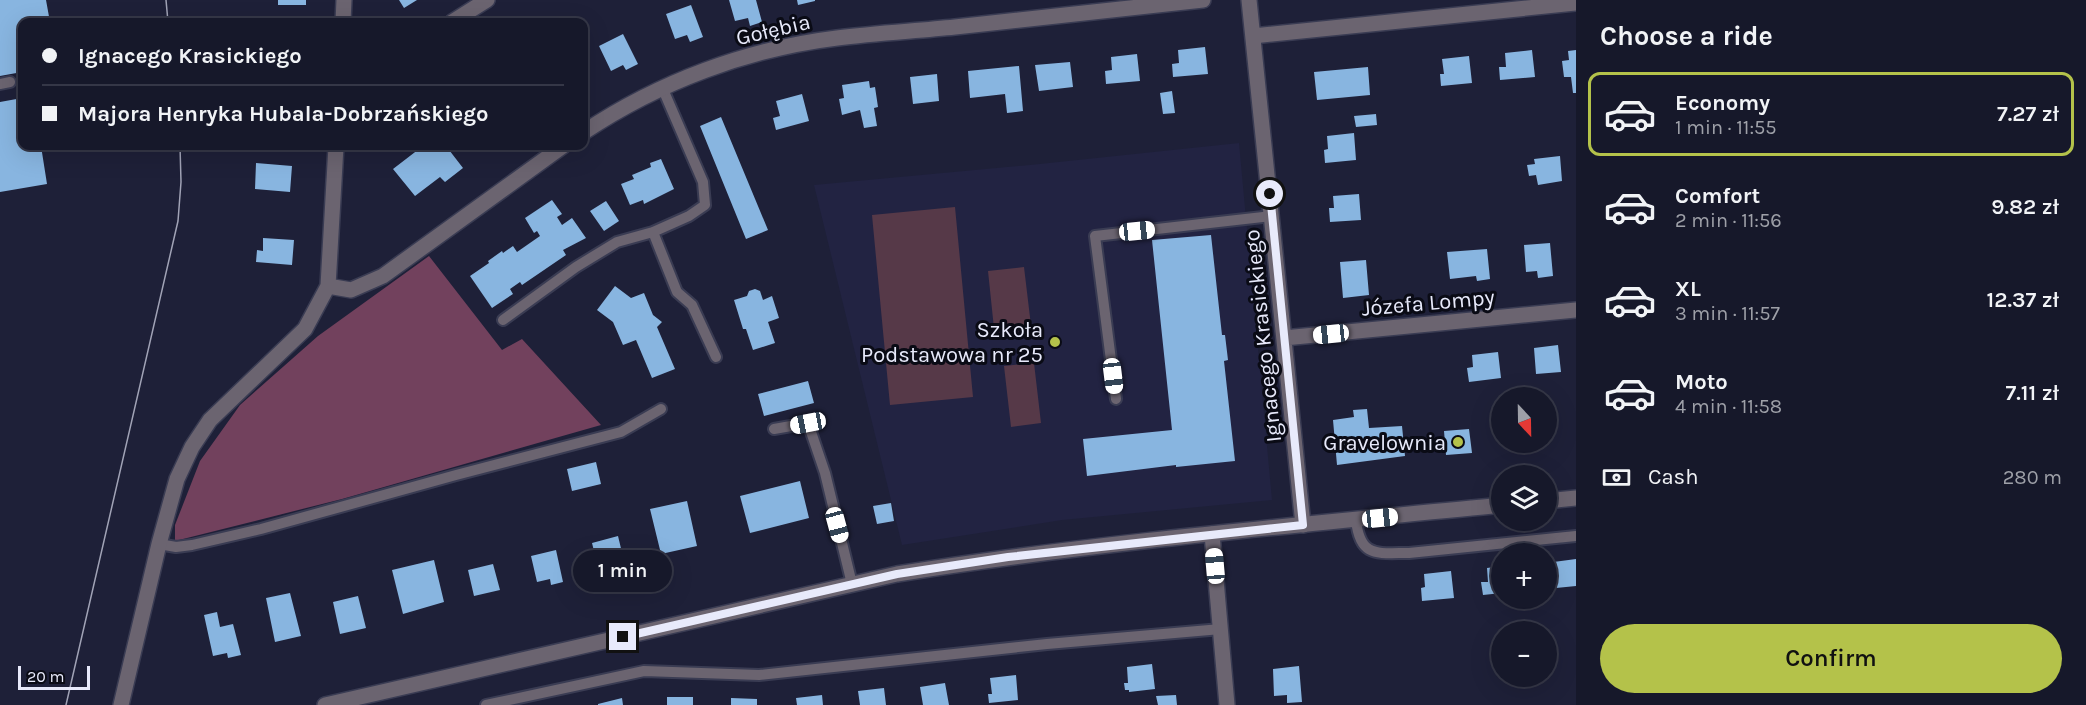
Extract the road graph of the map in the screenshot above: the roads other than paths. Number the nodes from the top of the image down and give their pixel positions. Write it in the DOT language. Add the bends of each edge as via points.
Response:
graph roads {
  1 [pos="344,0"];
  2 [pos="487,0"];
  3 [pos="1203,0"];
  4 [pos="1249,0"];
  5 [pos="1576,3"];
  6 [pos="343,18"];
  7 [pos="458,18"];
  8 [pos="1253,36"];
  9 [pos="662,87"];
  10 [pos="588,129"];
  11 [pos="336,150"];
  12 [pos="557,150"];
  13 [pos="1272,216"];
  14 [pos="653,232"];
  15 [pos="328,286"];
  16 [pos="1576,310"];
  17 [pos="503,320"];
  18 [pos="1284,338"];
  19 [pos="716,357"];
  20 [pos="1116,399"];
  21 [pos="661,409"];
  22 [pos="774,429"];
  23 [pos="1576,498"];
  24 [pos="1557,500"];
  25 [pos="1491,506"];
  26 [pos="1356,520"];
  27 [pos="1303,525"];
  28 [pos="1212,534"];
  29 [pos="1576,536"];
  30 [pos="159,544"];
  31 [pos="852,584"];
  32 [pos="1221,629"];
  33 [pos="121,705"];
  34 [pos="325,705"];
  35 [pos="486,705"];
  36 [pos="1227,705"];
  1 -- 6 [label="street"];
  2 -- 7 [label="street"];
  3 -- 9 [label="street, Gołębia" via="835,38 769,51"];
  4 -- 8 [label="street, Ignacego Krasickiego"];
  5 -- 8 [label="street"];
  8 -- 13 [label="street, Ignacego Krasickiego"];
  9 -- 10 [label="street, Gołębia"];
  9 -- 14 [label="lane" via="703,182 705,205"];
  11 -- 15 [label="street"];
  12 -- 15 [label="street" via="382,276 351,290"];
  13 -- 18 [label="street, Ignacego Krasickiego"];
  13 -- 20 [label="lane" via="1095,236"];
  14 -- 17 [label="lane" via="617,242"];
  14 -- 19 [label="lane" via="676,292 692,305"];
  15 -- 30 [label="street" via="305,329 210,420 192,447 177,479"];
  16 -- 18 [label="street, Józefa Lompy"];
  18 -- 27 [label="street, Ignacego Krasickiego"];
  21 -- 30 [label="lane" via="621,432 261,529 192,545"];
  22 -- 31 [label="lane" via="808,423 825,473"];
  23 -- 24 [label="street"];
  25 -- 26 [label="street"];
  26 -- 27 [label="street"];
  26 -- 29 [label="lane" via="1362,544 1368,550 1386,553"];
  27 -- 28 [label="street"];
  28 -- 31 [label="street" via="987,560"];
  28 -- 32 [label="street"];
  30 -- 33 [label="street"];
  31 -- 34 [label="street"];
  32 -- 35 [label="lane" via="759,675 644,671"];
  32 -- 36 [label="street"];
}
